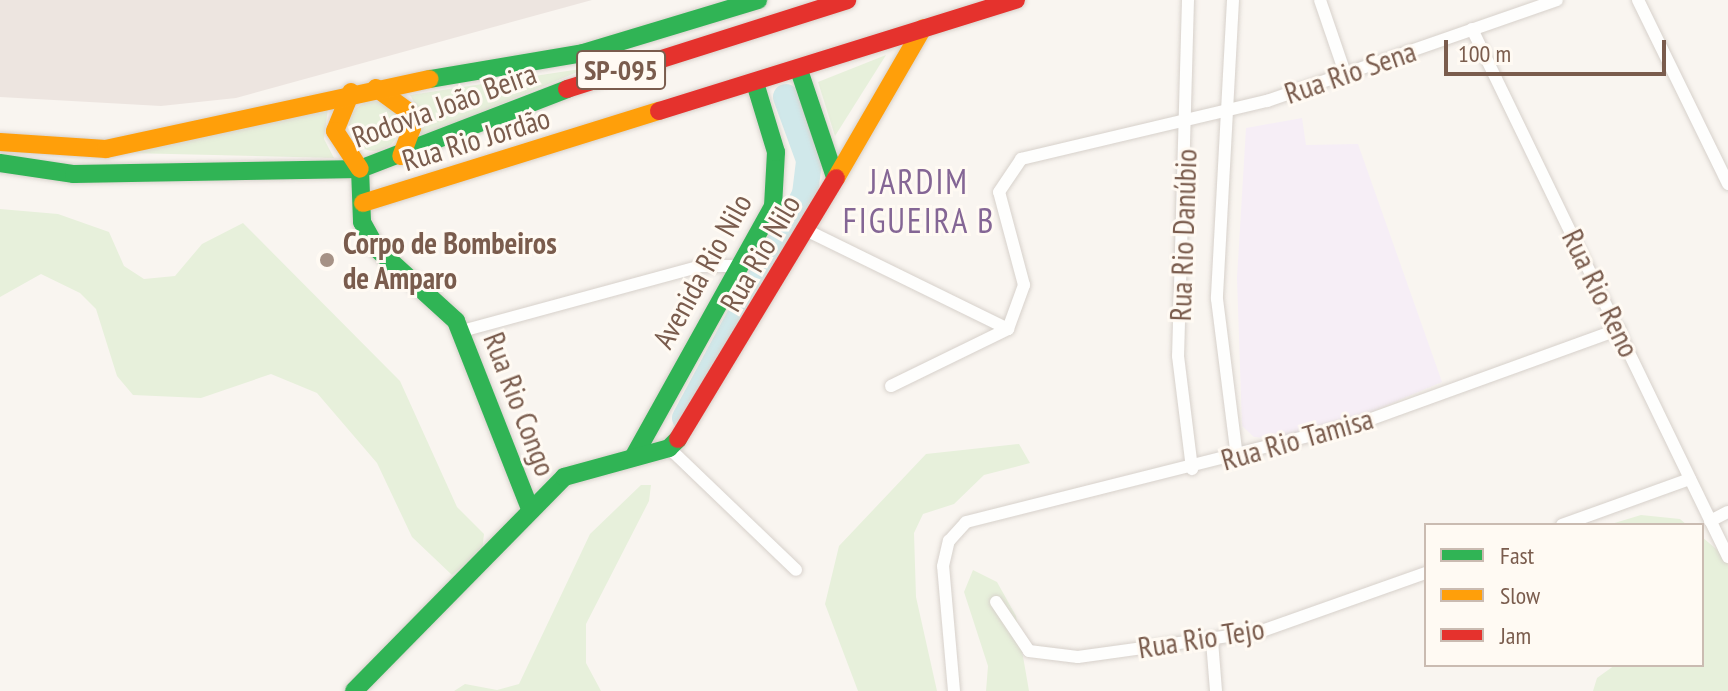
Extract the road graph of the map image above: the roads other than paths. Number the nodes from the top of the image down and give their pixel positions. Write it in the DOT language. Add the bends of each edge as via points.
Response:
graph roads {
  1 [pos="758,0"];
  2 [pos="847,0"];
  3 [pos="1016,0"];
  4 [pos="1188,0"];
  5 [pos="1233,0"];
  6 [pos="1320,0"];
  7 [pos="1557,0"];
  8 [pos="1638,0"];
  9 [pos="923,28"];
  10 [pos="1472,29"];
  11 [pos="799,70"];
  12 [pos="1345,73"];
  13 [pos="755,83"];
  14 [pos="374,88"];
  15 [pos="351,92"];
  16 [pos="1224,111"];
  17 [pos="1187,118"];
  18 [pos="0,142"];
  19 [pos="401,156"];
  20 [pos="0,163"];
  21 [pos="360,169"];
  22 [pos="834,174"];
  23 [pos="1728,184"];
  24 [pos="363,203"];
  25 [pos="808,231"];
  26 [pos="734,266"];
  27 [pos="1008,329"];
  28 [pos="1620,329"];
  29 [pos="462,331"];
  30 [pos="891,386"];
  31 [pos="650,435"];
  32 [pos="669,448"];
  33 [pos="634,456"];
  34 [pos="1237,458"];
  35 [pos="1192,469"];
  36 [pos="1690,479"];
  37 [pos="529,506"];
  38 [pos="1728,512"];
  39 [pos="1710,521"];
  40 [pos="1568,523"];
  41 [pos="1728,557"];
  42 [pos="796,570"];
  43 [pos="1424,574"];
  44 [pos="996,602"];
  45 [pos="1212,641"];
  46 [pos="354,691"];
  47 [pos="954,691"];
  48 [pos="1216,691"];
  1 -- 14 [label="street, Rodovia João Beira / SP-095" via="583,53"];
  2 -- 19 [label="street, Rodovia João Beira / SP-095" via="594,78"];
  3 -- 9 [label="street, Rua Rio Jordão"];
  4 -- 17 [label="street, Rua Rio Danúbio"];
  5 -- 16 [label="street, Rua Rio Danúbio"];
  6 -- 12 [label="street"];
  7 -- 10 [label="street, Rua Rio Sena"];
  8 -- 23 [label="street"];
  9 -- 11 [label="street, Rua Rio Jordão"];
  9 -- 22 [label="street"];
  10 -- 12 [label="street, Rua Rio Sena"];
  10 -- 28 [label="street, Rua Rio Reno"];
  11 -- 13 [label="street, Rua Rio Jordão"];
  11 -- 22 [label="street, Rua Rio Nilo"];
  12 -- 16 [label="street, Rua Rio Sena"];
  13 -- 24 [label="street, Rua Rio Jordão"];
  13 -- 26 [label="street, Avenida Rio Nilo" via="779,177 773,206"];
  14 -- 15 [label="street, Rodovia João Beira / SP-095"];
  14 -- 19 [label="street" via="399,98 409,112 412,128"];
  15 -- 18 [label="street, Rodovia João Beira / SP-095" via="106,149"];
  15 -- 21 [label="street" via="335,131"];
  16 -- 17 [label="street, Rua Rio Sena"];
  16 -- 34 [label="street, Rua Rio Danúbio" via="1219,346"];
  17 -- 27 [label="street, Rua Rio Sena" via="1021,159 1005,174 1002,212 1024,285"];
  17 -- 35 [label="street, Rua Rio Danúbio" via="1178,356"];
  19 -- 21 [label="street, Rodovia João Beira / SP-095"];
  20 -- 21 [label="street, Rodovia João Beira / SP-095" via="74,174"];
  21 -- 24 [label="street, Rua Rio Congo"];
  22 -- 25 [label="street, Rua Rio Nilo"];
  24 -- 29 [label="street, Rua Rio Congo" via="362,222 377,249"];
  25 -- 27 [label="street"];
  25 -- 32 [label="street, Rua Rio Nilo" via="692,425"];
  26 -- 29 [label="street" via="701,266"];
  26 -- 31 [label="street, Avenida Rio Nilo"];
  27 -- 30 [label="street"];
  28 -- 34 [label="street, Rua Rio Tamisa" via="1360,423"];
  28 -- 36 [label="street, Rua Rio Reno"];
  29 -- 37 [label="street, Rua Rio Congo"];
  31 -- 32 [label="street"];
  31 -- 33 [label="street, Avenida Rio Nilo"];
  32 -- 33 [label="street"];
  32 -- 42 [label="street"];
  33 -- 37 [label="street" via="564,477"];
  34 -- 35 [label="street, Rua Rio Tamisa"];
  35 -- 47 [label="street, Rua Rio Tamisa" via="966,522 949,541 943,566"];
  36 -- 39 [label="street, Rua Rio Reno"];
  36 -- 40 [label="street"];
  37 -- 46 [label="street"];
  38 -- 39 [label="street"];
  39 -- 41 [label="street, Rua Rio Reno"];
  43 -- 45 [label="street, Rua Rio Tejo" via="1259,632"];
  44 -- 45 [label="street, Rua Rio Tejo" via="1021,642 1046,658"];
  45 -- 48 [label="street"];
}
